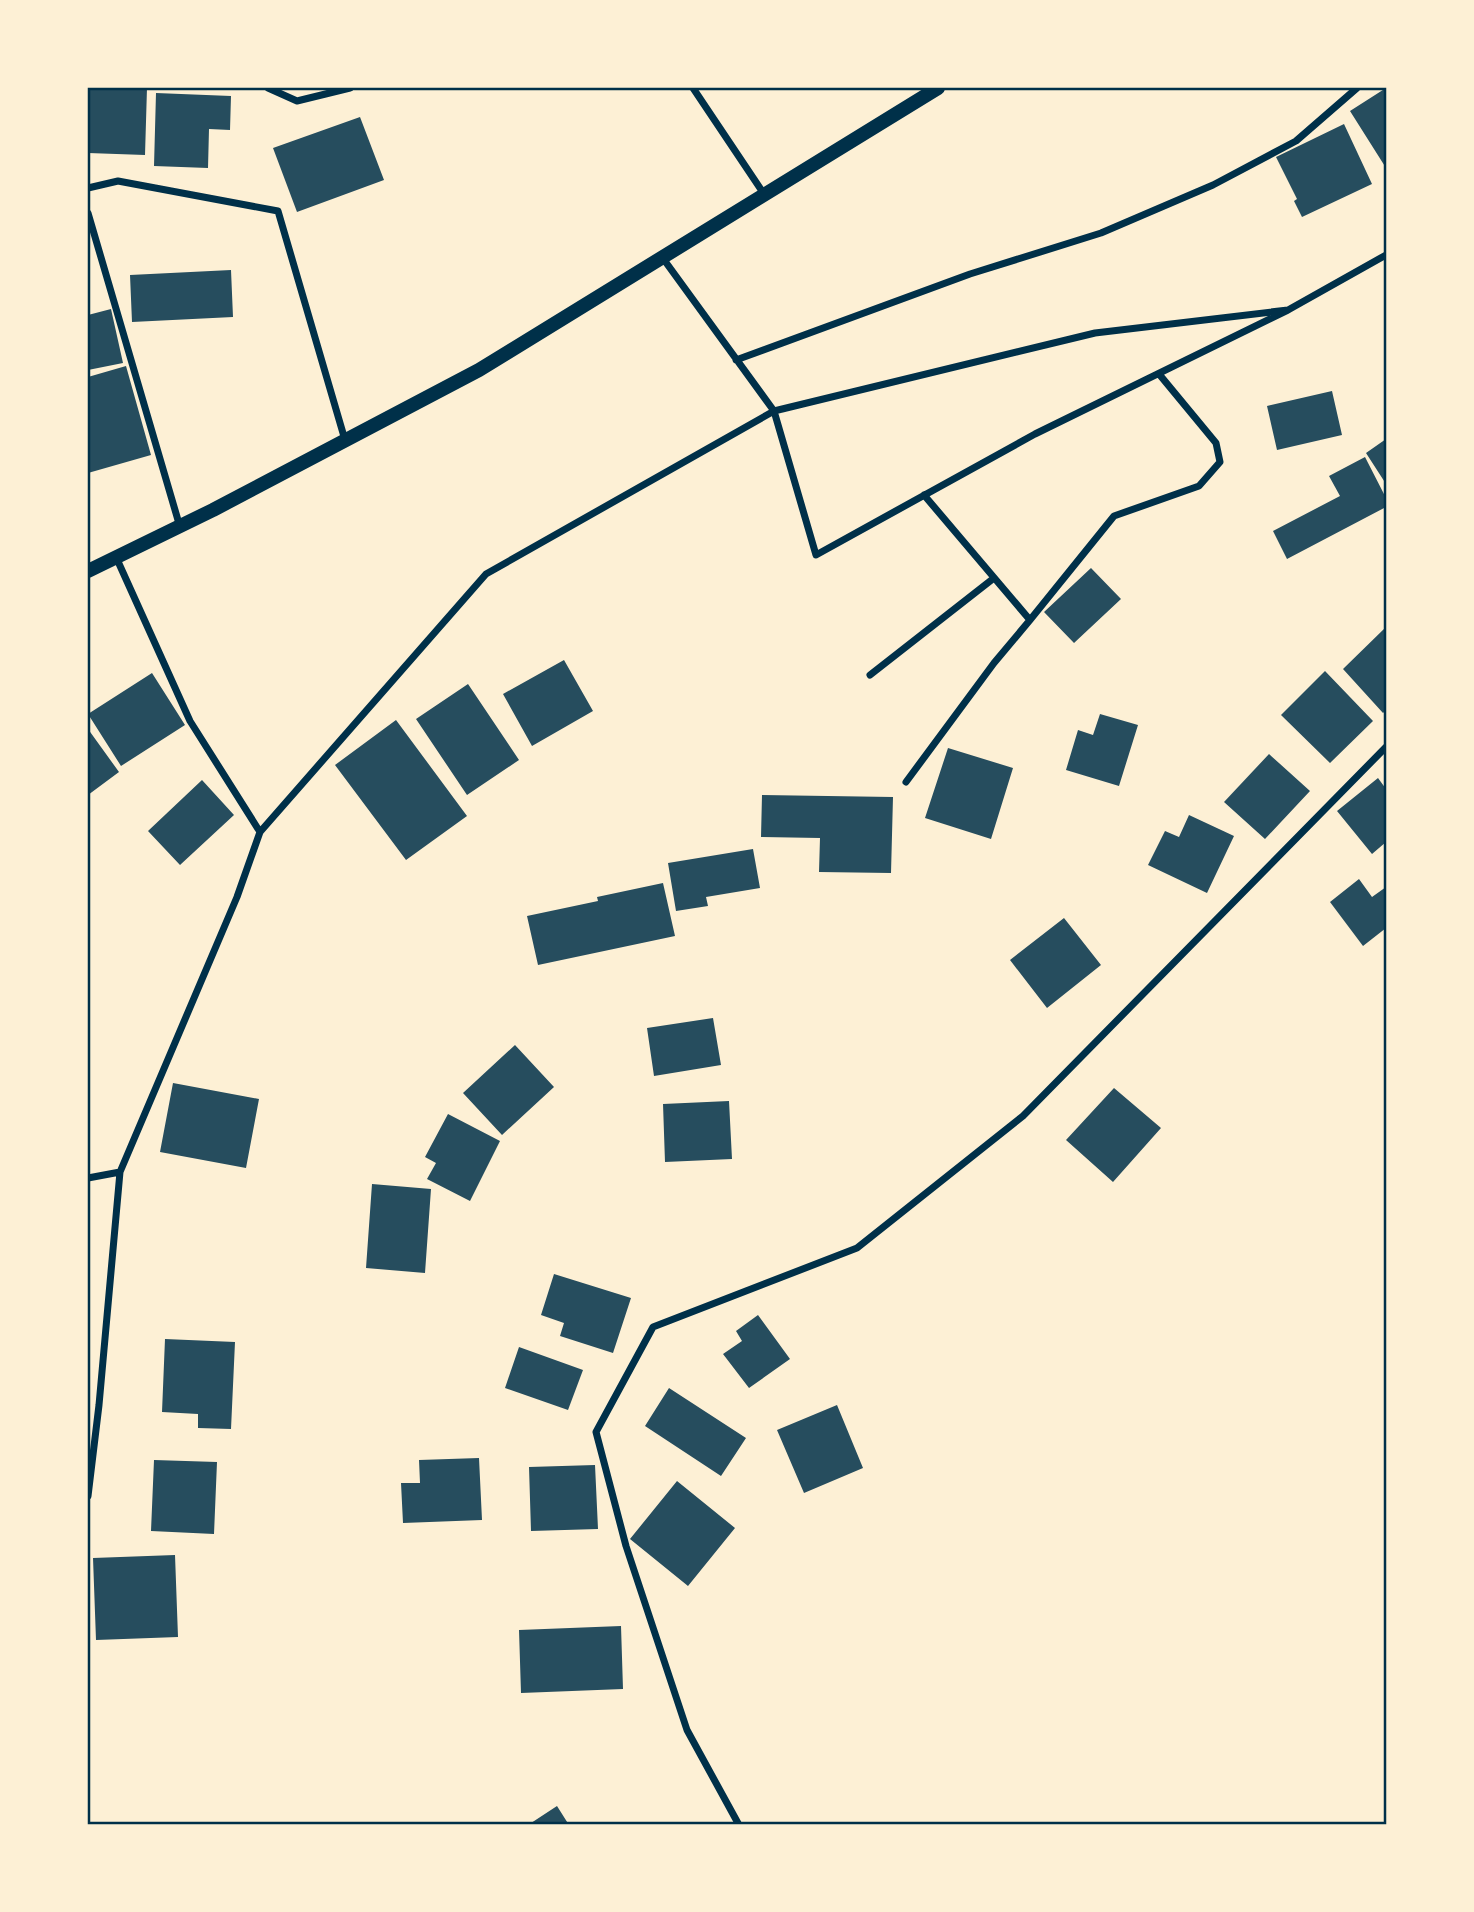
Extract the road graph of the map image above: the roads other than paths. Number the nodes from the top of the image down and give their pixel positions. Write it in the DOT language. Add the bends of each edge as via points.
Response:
graph roads {
  1 [pos="268,88"];
  2 [pos="350,88"];
  3 [pos="693,88"];
  4 [pos="938,88"];
  5 [pos="1357,88"];
  6 [pos="88,188"];
  7 [pos="764,194"];
  8 [pos="88,213"];
  9 [pos="1387,255"];
  10 [pos="662,257"];
  11 [pos="1288,310"];
  12 [pos="736,360"];
  13 [pos="1159,374"];
  14 [pos="774,411"];
  15 [pos="345,440"];
  16 [pos="924,495"];
  17 [pos="180,527"];
  18 [pos="116,558"];
  19 [pos="88,571"];
  20 [pos="994,578"];
  21 [pos="1030,620"];
  22 [pos="870,675"];
  23 [pos="1387,747"];
  24 [pos="906,782"];
  25 [pos="260,832"];
  26 [pos="120,1172"];
  27 [pos="88,1178"];
  28 [pos="88,1496"];
  29 [pos="739,1825"];
  1 -- 2 [label="street" via="296,101"];
  3 -- 7 [label="street"];
  4 -- 7 [label="main road"];
  5 -- 12 [label="street" via="1296,141 1213,185 1101,233 970,274"];
  6 -- 15 [label="street" via="118,181 278,211"];
  7 -- 10 [label="main road"];
  8 -- 17 [label="street"];
  9 -- 11 [label="street"];
  10 -- 12 [label="street"];
  10 -- 15 [label="main road" via="478,370"];
  11 -- 13 [label="street"];
  11 -- 14 [label="street" via="1095,333"];
  12 -- 14 [label="street"];
  13 -- 16 [label="street"];
  13 -- 21 [label="street" via="1216,443 1220,463 1199,486 1114,516"];
  14 -- 16 [label="street" via="816,555"];
  14 -- 25 [label="street" via="486,574"];
  15 -- 17 [label="main road"];
  16 -- 20 [label="street"];
  17 -- 18 [label="main road"];
  18 -- 19 [label="main road"];
  18 -- 25 [label="street" via="190,721"];
  20 -- 21 [label="street"];
  20 -- 22 [label="street"];
  21 -- 24 [label="street"];
  23 -- 29 [label="street" via="1023,1116 857,1248 653,1327 596,1432 626,1546 687,1730"];
  25 -- 26 [label="street"];
  26 -- 27 [label="street"];
  26 -- 28 [label="street"];
}
